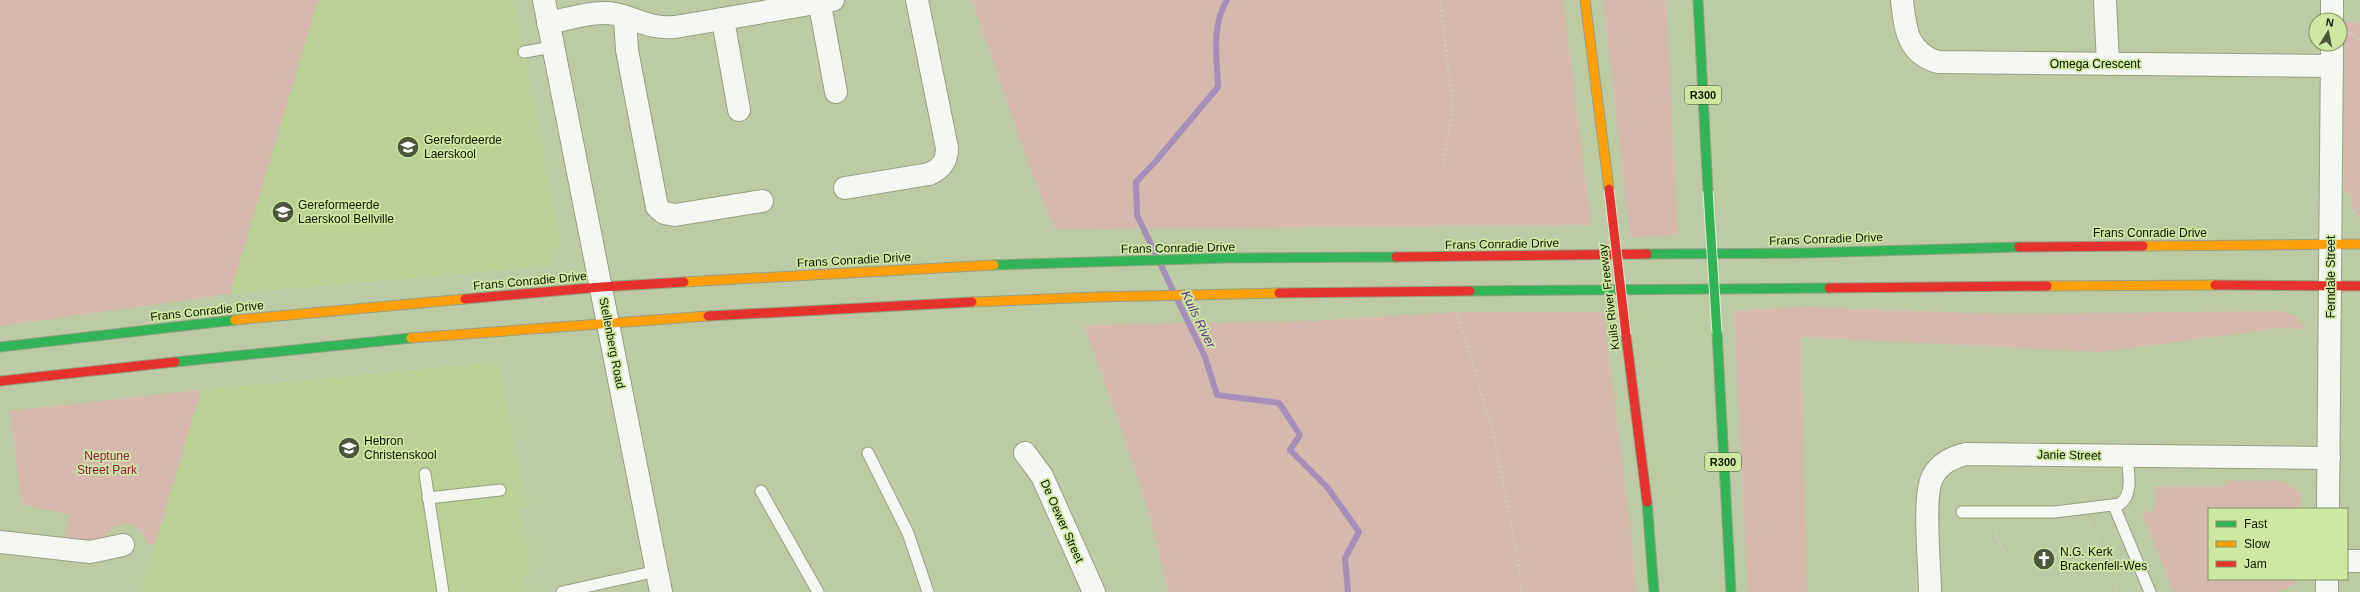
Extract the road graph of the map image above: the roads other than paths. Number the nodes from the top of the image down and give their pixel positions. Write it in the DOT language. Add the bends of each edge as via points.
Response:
graph roads {
  1 [pos="544,0"];
  2 [pos="917,0"];
  3 [pos="1585,0"];
  4 [pos="1698,0"];
  5 [pos="1902,0"];
  6 [pos="2105,0"];
  7 [pos="2332,0"];
  8 [pos="824,1"];
  9 [pos="2332,12"];
  10 [pos="625,17"];
  11 [pos="723,20"];
  12 [pos="548,23"];
  13 [pos="553,47"];
  14 [pos="524,52"];
  15 [pos="2332,52"];
  16 [pos="2108,64"];
  17 [pos="2332,66"];
  18 [pos="836,92"];
  19 [pos="739,110"];
  20 [pos="845,188"];
  21 [pos="762,201"];
  22 [pos="2331,244"];
  23 [pos="2360,244"];
  24 [pos="2331,286"];
  25 [pos="2360,286"];
  26 [pos="601,287"];
  27 [pos="608,325"];
  28 [pos="0,346"];
  29 [pos="0,381"];
  30 [pos="868,453"];
  31 [pos="1025,453"];
  32 [pos="2127,456"];
  33 [pos="2329,458"];
  34 [pos="425,474"];
  35 [pos="500,490"];
  36 [pos="761,491"];
  37 [pos="428,498"];
  38 [pos="2114,506"];
  39 [pos="2328,508"];
  40 [pos="1962,512"];
  41 [pos="0,542"];
  42 [pos="123,545"];
  43 [pos="2348,561"];
  44 [pos="2360,561"];
  45 [pos="656,571"];
  46 [pos="2327,580"];
  47 [pos="443,592"];
  48 [pos="562,592"];
  49 [pos="661,592"];
  50 [pos="818,592"];
  51 [pos="928,592"];
  52 [pos="1094,592"];
  53 [pos="1654,592"];
  54 [pos="1731,592"];
  55 [pos="1930,592"];
  56 [pos="2150,592"];
  57 [pos="2327,592"];
  1 -- 12 [label="street, Stellenberg Road"];
  2 -- 20 [label="street" via="947,148 945,160 929,174"];
  3 -- 53 [label="main road, Kuils River Freeway, bridge" via="1647,506"];
  4 -- 54 [label="main road, R300, bridge"];
  5 -- 16 [label="street, Omega Crescent" via="1906,34 1916,50 1929,60 1946,63"];
  6 -- 16 [label="street"];
  7 -- 9 [label="street"];
  8 -- 11 [label="street"];
  8 -- 18 [label="street"];
  10 -- 11 [label="street" via="658,28"];
  10 -- 12 [label="street" via="593,14"];
  10 -- 21 [label="street" via="627,50 657,207 664,213 675,215"];
  11 -- 19 [label="street"];
  12 -- 13 [label="street, Stellenberg Road"];
  13 -- 14 [label="lane"];
  13 -- 26 [label="street, Stellenberg Road"];
  15 -- 17 [label="street, Ferndale Street"];
  16 -- 17 [label="street, Omega Crescent"];
  17 -- 22 [label="street, Ferndale Street"];
  22 -- 23 [label="main road, Frans Conradie Drive"];
  22 -- 24 [label="street, Ferndale Street"];
  22 -- 26 [label="main road, Frans Conradie Drive" via="1966,246 1805,253 1111,261 810,274"];
  24 -- 25 [label="main road"];
  24 -- 27 [label="main road" via="2256,284 1123,296 813,309 670,318"];
  24 -- 33 [label="street, Ferndale Street"];
  26 -- 27 [label="street, Stellenberg Road"];
  26 -- 28 [label="main road, Frans Conradie Drive" via="205,322"];
  27 -- 29 [label="main road" via="369,341"];
  27 -- 45 [label="street, Stellenberg Road"];
  30 -- 51 [label="lane" via="908,533"];
  31 -- 52 [label="street, De Oewer Street" via="1042,476"];
  32 -- 33 [label="street, Janie Street"];
  32 -- 38 [label="lane" via="2129,492 2125,501"];
  32 -- 55 [label="street, Janie Street" via="1966,454 1944,464 1933,476 1928,491"];
  33 -- 39 [label="street, Ferndale Street"];
  34 -- 37 [label="lane"];
  35 -- 37 [label="lane"];
  36 -- 50 [label="lane"];
  37 -- 47 [label="lane"];
  38 -- 40 [label="lane" via="2055,512"];
  38 -- 56 [label="lane"];
  41 -- 42 [label="street" via="90,552"];
  43 -- 44 [label="street"];
  45 -- 48 [label="lane"];
  45 -- 49 [label="street, Stellenberg Road"];
  46 -- 57 [label="street"];
}
